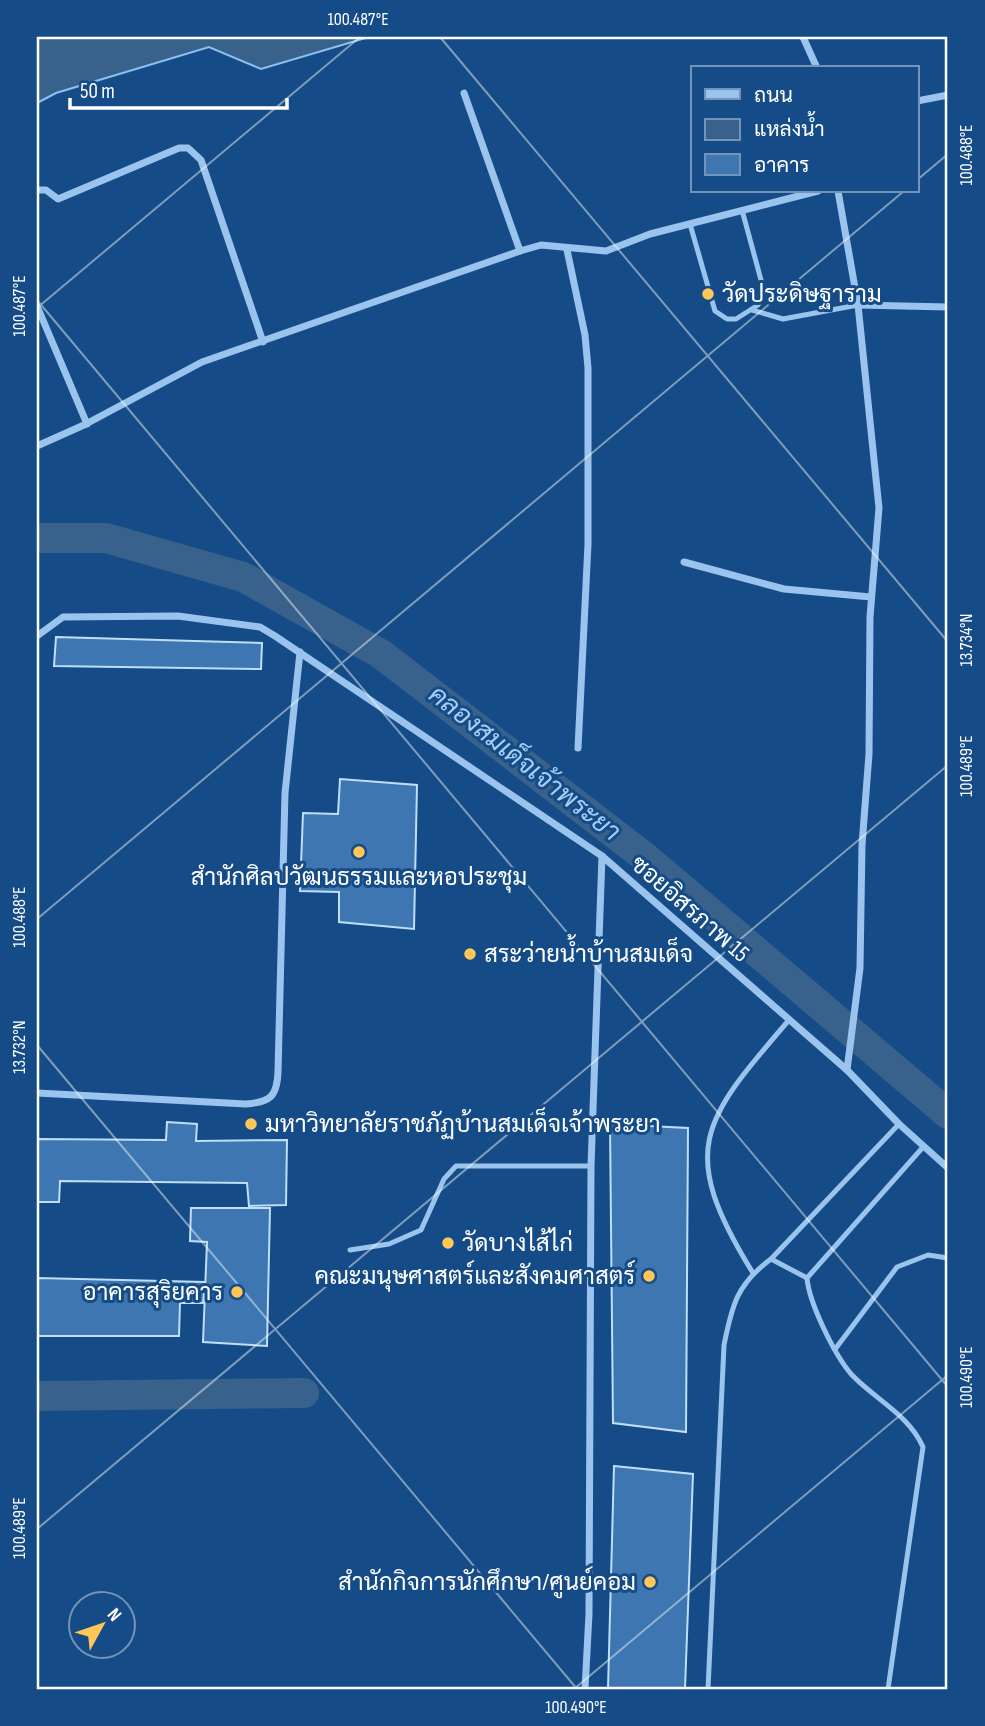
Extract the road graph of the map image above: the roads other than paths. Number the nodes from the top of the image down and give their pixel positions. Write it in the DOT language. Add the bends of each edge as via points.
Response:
graph roads {
  1 [pos="803,37"];
  2 [pos="816,66"];
  3 [pos="464,93"];
  4 [pos="948,95"];
  5 [pos="918,101"];
  6 [pos="37,190"];
  7 [pos="814,192"];
  8 [pos="838,192"];
  9 [pos="742,210"];
  10 [pos="690,224"];
  11 [pos="567,250"];
  12 [pos="520,251"];
  13 [pos="37,306"];
  14 [pos="858,306"];
  15 [pos="948,307"];
  16 [pos="752,310"];
  17 [pos="263,342"];
  18 [pos="87,424"];
  19 [pos="37,446"];
  20 [pos="684,562"];
  21 [pos="871,597"];
  22 [pos="37,636"];
  23 [pos="300,652"];
  24 [pos="578,748"];
  25 [pos="601,856"];
  26 [pos="789,1020"];
  27 [pos="847,1070"];
  28 [pos="37,1093"];
  29 [pos="899,1124"];
  30 [pos="924,1146"];
  31 [pos="592,1166"];
  32 [pos="948,1168"];
  33 [pos="350,1250"];
  34 [pos="948,1258"];
  35 [pos="771,1259"];
  36 [pos="753,1273"];
  37 [pos="807,1278"];
  38 [pos="836,1348"];
  39 [pos="585,1689"];
  40 [pos="708,1689"];
  41 [pos="888,1689"];
  1 -- 2 [label="street"];
  3 -- 12 [label="street"];
  4 -- 5 [label="street"];
  6 -- 17 [label="street" via="46,190 58,199 179,148 193,151 201,160"];
  7 -- 9 [label="street"];
  8 -- 14 [label="street"];
  9 -- 10 [label="street"];
  9 -- 16 [label="lane" via="764,291"];
  10 -- 11 [label="street" via="606,251"];
  10 -- 16 [label="lane" via="715,311 736,319"];
  11 -- 12 [label="street" via="541,245"];
  11 -- 24 [label="street" via="588,368 588,544"];
  12 -- 17 [label="street"];
  13 -- 18 [label="street"];
  14 -- 15 [label="street"];
  14 -- 16 [label="lane" via="783,318"];
  14 -- 21 [label="street" via="879,508"];
  17 -- 18 [label="street" via="202,362"];
  18 -- 19 [label="street"];
  20 -- 21 [label="street" via="784,589"];
  21 -- 27 [label="street" via="869,754 856,1017"];
  22 -- 23 [label="street, ซอยอิสรภาพ 15" via="63,617 178,616 260,627"];
  23 -- 25 [label="street, ซอยอิสรภาพ 15"];
  23 -- 28 [label="street" via="285,793 275,1094 267,1102 246,1104"];
  25 -- 26 [label="street, ซอยอิสรภาพ 15"];
  25 -- 31 [label="street"];
  26 -- 27 [label="street, ซอยอิสรภาพ 15"];
  26 -- 36 [label="lane" via="734,1085 718,1110 706,1148 709,1182 725,1228"];
  27 -- 29 [label="street, ซอยอิสรภาพ 15"];
  29 -- 30 [label="street, ซอยอิสรภาพ 15"];
  29 -- 35 [label="lane"];
  30 -- 32 [label="street, ซอยอิสรภาพ 15"];
  30 -- 37 [label="lane"];
  31 -- 33 [label="lane" via="456,1166 444,1179 421,1230 389,1244"];
  31 -- 39 [label="street"];
  34 -- 38 [label="lane" via="928,1255 897,1267"];
  35 -- 36 [label="lane"];
  35 -- 37 [label="lane"];
  36 -- 40 [label="lane" via="733,1302 724,1345"];
  37 -- 38 [label="lane" via="809,1297"];
  38 -- 41 [label="lane" via="850,1373 915,1429 923,1447"];
}
